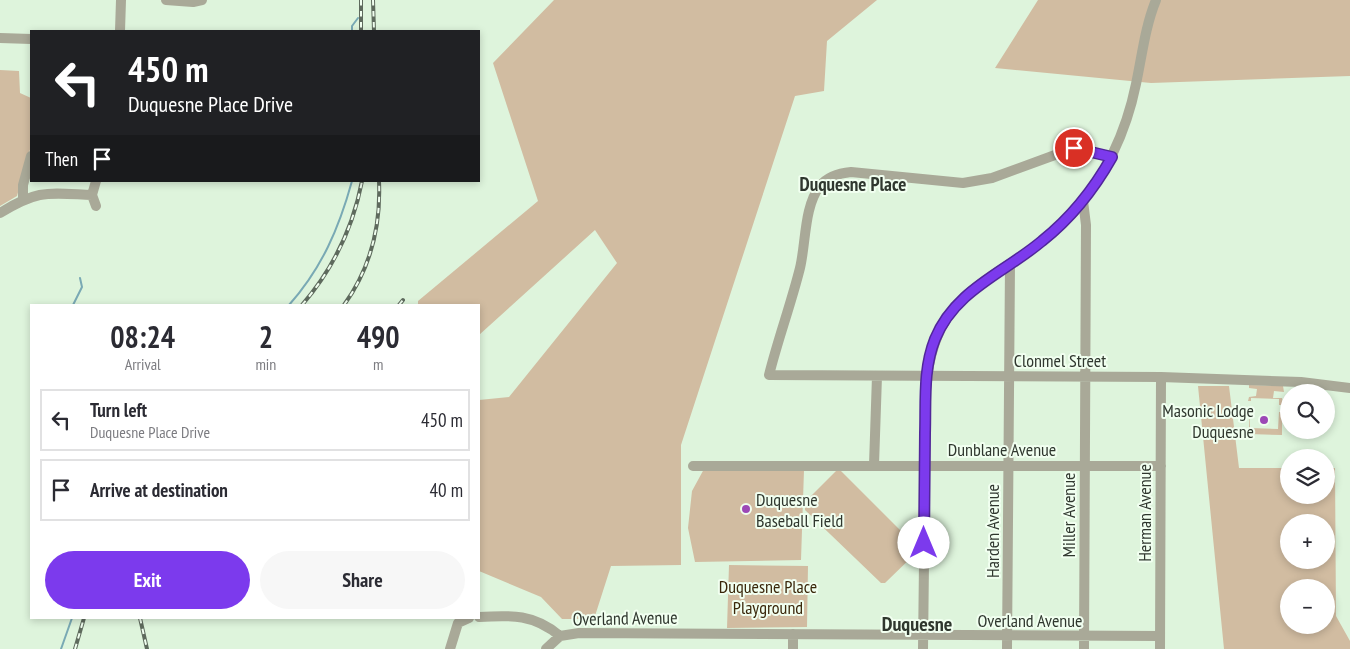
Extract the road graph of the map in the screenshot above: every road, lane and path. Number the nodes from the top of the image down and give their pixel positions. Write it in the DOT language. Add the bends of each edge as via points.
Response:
graph roads {
  1 [pos="121,0"];
  2 [pos="166,0"];
  3 [pos="202,0"];
  4 [pos="1156,0"];
  5 [pos="120,30"];
  6 [pos="0,38"];
  7 [pos="30,39"];
  8 [pos="1112,157"];
  9 [pos="30,160"];
  10 [pos="96,182"];
  11 [pos="92,195"];
  12 [pos="23,199"];
  13 [pos="1083,200"];
  14 [pos="96,206"];
  15 [pos="0,213"];
  16 [pos="1010,264"];
  17 [pos="877,376"];
  18 [pos="927,376"];
  19 [pos="1010,376"];
  20 [pos="1085,376"];
  21 [pos="1161,377"];
  22 [pos="1350,388"];
  23 [pos="874,465"];
  24 [pos="925,465"];
  25 [pos="1009,465"];
  26 [pos="693,466"];
  27 [pos="1085,466"];
  28 [pos="1161,466"];
  29 [pos="480,617"];
  30 [pos="467,619"];
  31 [pos="793,634"];
  32 [pos="560,636"];
  33 [pos="923,636"];
  34 [pos="1007,636"];
  35 [pos="1084,636"];
  36 [pos="1160,636"];
  37 [pos="450,649"];
  38 [pos="546,649"];
  39 [pos="793,649"];
  40 [pos="923,649"];
  41 [pos="1008,649"];
  42 [pos="1084,649"];
  43 [pos="1160,649"];
  1 -- 5 [label="street"];
  2 -- 3 [label="street"];
  4 -- 8 [label="street" via="1146,31 1131,107"];
  6 -- 7 [label="street"];
  8 -- 13 [label="street"];
  8 -- 17 [label="street, Clonmel Street" via="1074,148 992,178 963,183 862,172 836,175 821,184 814,199 800,268 769,375"];
  9 -- 12 [label="street"];
  10 -- 11 [label="street"];
  11 -- 12 [label="street" via="47,194"];
  11 -- 14 [label="street"];
  12 -- 15 [label="street"];
  13 -- 16 [label="street" via="1051,234"];
  13 -- 20 [label="street, Miller Avenue" via="1086,225"];
  16 -- 18 [label="street" via="974,288 951,311 935,339"];
  16 -- 19 [label="street, Harden Avenue"];
  17 -- 18 [label="street, Clonmel Street"];
  17 -- 23 [label="street"];
  18 -- 19 [label="street, Clonmel Street"];
  18 -- 24 [label="street"];
  19 -- 20 [label="street, Clonmel Street"];
  19 -- 25 [label="street, Harden Avenue"];
  20 -- 21 [label="street, Clonmel Street"];
  20 -- 27 [label="street, Miller Avenue"];
  21 -- 22 [label="street, Clonmel Street" via="1301,382"];
  21 -- 28 [label="street, Herman Avenue"];
  23 -- 24 [label="street, Dunblane Avenue"];
  23 -- 26 [label="street, Dunblane Avenue"];
  24 -- 25 [label="street, Dunblane Avenue"];
  24 -- 33 [label="street"];
  25 -- 27 [label="street, Dunblane Avenue"];
  25 -- 34 [label="street, Harden Avenue"];
  27 -- 28 [label="street, Dunblane Avenue"];
  27 -- 35 [label="street, Miller Avenue"];
  28 -- 36 [label="street, Herman Avenue"];
  29 -- 32 [label="street" via="522,617 546,625"];
  30 -- 37 [label="street" via="458,623"];
  31 -- 32 [label="street, Overland Avenue" via="578,633"];
  31 -- 33 [label="street, Overland Avenue"];
  31 -- 39 [label="street"];
  32 -- 38 [label="street, Overland Avenue"];
  33 -- 34 [label="street, Overland Avenue"];
  33 -- 40 [label="street"];
  34 -- 35 [label="street, Overland Avenue"];
  34 -- 41 [label="street, Harden Avenue"];
  35 -- 36 [label="street, Overland Avenue"];
  35 -- 42 [label="street, Miller Avenue"];
  36 -- 43 [label="street, Herman Avenue"];
}
